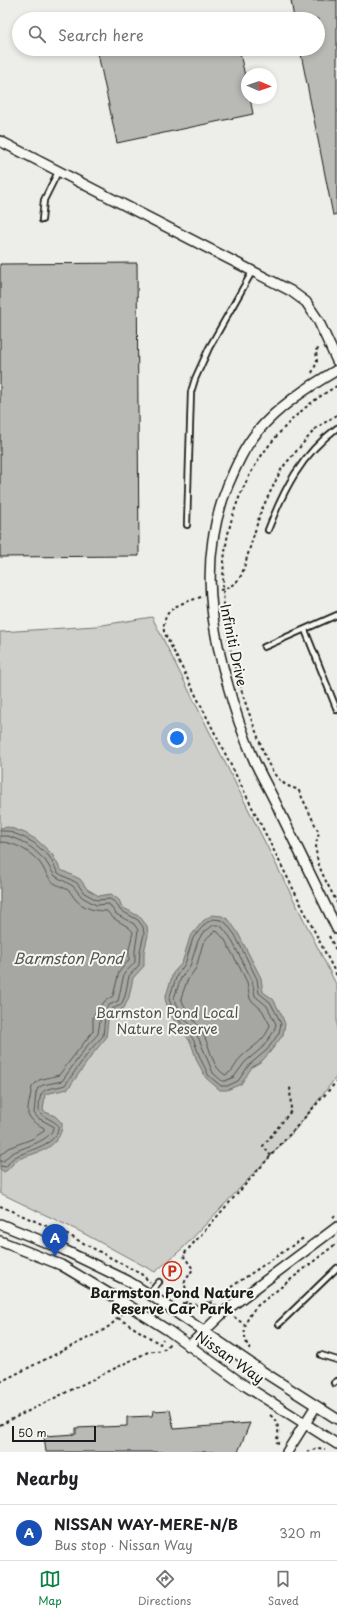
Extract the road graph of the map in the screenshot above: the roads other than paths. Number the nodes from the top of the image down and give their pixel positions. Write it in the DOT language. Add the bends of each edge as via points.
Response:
graph roads {
  1 [pos="0,141"];
  2 [pos="58,172"];
  3 [pos="42,220"];
  4 [pos="252,272"];
  5 [pos="337,360"];
  6 [pos="337,370"];
  7 [pos="337,428"];
  8 [pos="187,525"];
  9 [pos="268,530"];
  10 [pos="337,615"];
  11 [pos="305,630"];
  12 [pos="264,647"];
  13 [pos="337,710"];
  14 [pos="337,930"];
  15 [pos="0,1224"];
  16 [pos="337,1227"];
  17 [pos="0,1241"];
  18 [pos="337,1268"];
  19 [pos="157,1284"];
  20 [pos="149,1294"];
  21 [pos="280,1324"];
  22 [pos="204,1330"];
  23 [pos="189,1346"];
  24 [pos="320,1355"];
  25 [pos="337,1360"];
  26 [pos="316,1406"];
  27 [pos="337,1419"];
  28 [pos="305,1425"];
  29 [pos="334,1448"];
  30 [pos="287,1452"];
  1 -- 2 [label="street"];
  2 -- 3 [label="lane" via="44,200"];
  2 -- 4 [label="street"];
  4 -- 5 [label="street" via="306,302 318,320"];
  4 -- 8 [label="lane" via="209,348 191,392"];
  6 -- 14 [label="street, Infiniti Drive" via="306,388 274,414 243,452 222,501 216,523 211,548 210,594 216,640 235,712 254,761"];
  7 -- 9 [label="lane" via="315,448 296,471 280,498"];
  10 -- 11 [label="lane"];
  11 -- 12 [label="lane"];
  11 -- 13 [label="lane"];
  15 -- 20 [label="street, Nissan Way" via="62,1249"];
  16 -- 22 [label="street" via="225,1311"];
  17 -- 23 [label="street, Nissan Way" via="61,1265 126,1308 151,1318"];
  18 -- 21 [label="lane"];
  19 -- 20 [label="lane"];
  20 -- 22 [label="street, Nissan Way"];
  22 -- 23 [label="street"];
  22 -- 26 [label="street, Nissan Way"];
  23 -- 28 [label="street, Nissan Way"];
  24 -- 25 [label="lane"];
  26 -- 27 [label="street, Nissan Way"];
  26 -- 28 [label="street"];
  28 -- 29 [label="street, Nissan Way"];
  28 -- 30 [label="street"];
}
